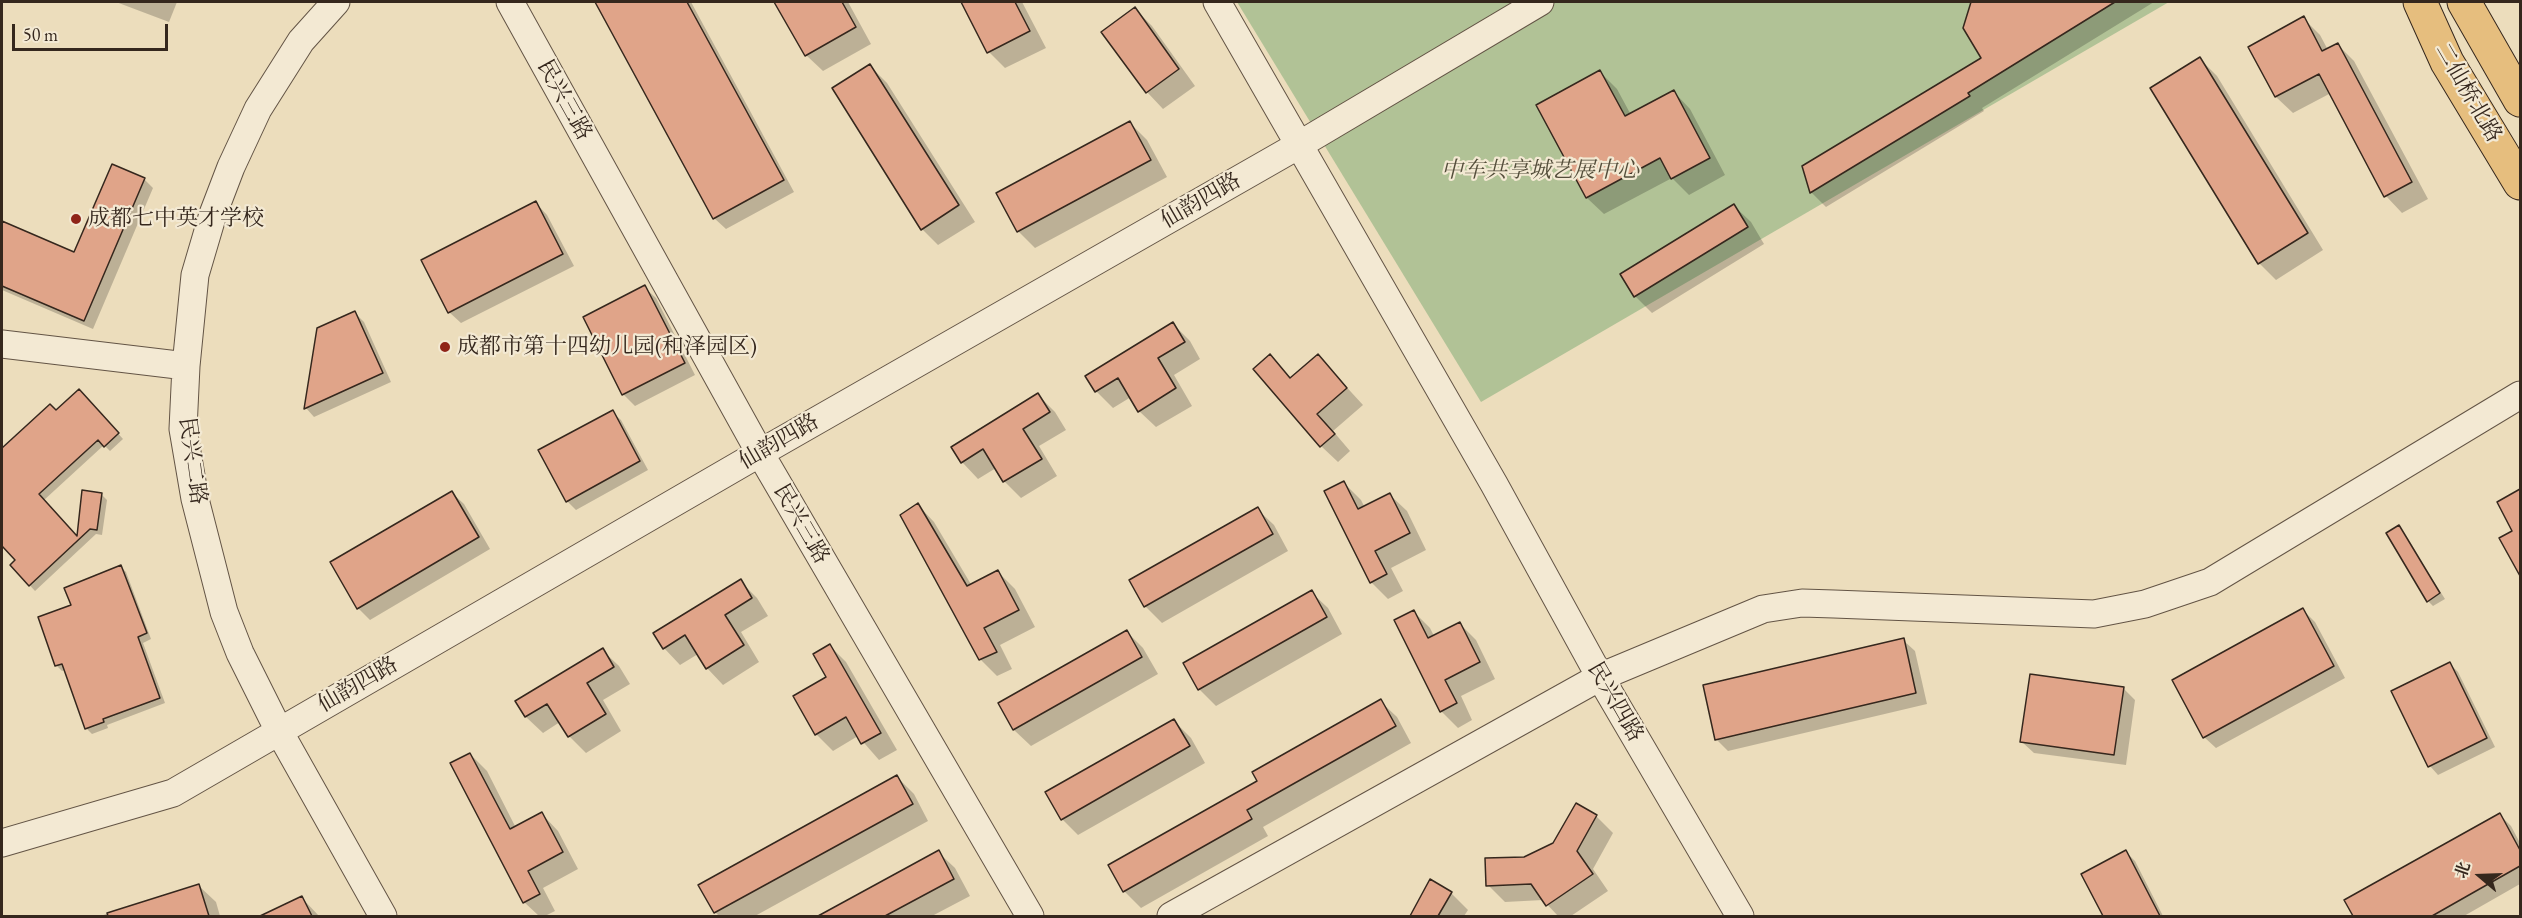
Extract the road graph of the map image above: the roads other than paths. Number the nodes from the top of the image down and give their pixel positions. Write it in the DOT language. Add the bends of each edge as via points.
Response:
graph roads {
  1 [pos="336,2"];
  2 [pos="510,2"];
  3 [pos="1216,2"];
  4 [pos="1540,2"];
  5 [pos="2420,2"];
  6 [pos="2464,2"];
  7 [pos="2490,2"];
  8 [pos="2520,55"];
  9 [pos="2520,100"];
  10 [pos="1299,145"];
  11 [pos="2520,183"];
  12 [pos="2,344"];
  13 [pos="186,366"];
  14 [pos="2520,395"];
  15 [pos="760,453"];
  16 [pos="1600,677"];
  17 [pos="279,731"];
  18 [pos="2,843"];
  19 [pos="383,916"];
  20 [pos="1030,916"];
  21 [pos="1171,916"];
  22 [pos="1740,916"];
  1 -- 13 [label="street, 民兴二路" via="295,51 258,109 231,167 195,275"];
  2 -- 15 [label="street, 民兴三路"];
  3 -- 10 [label="street, 民兴四路"];
  4 -- 10 [label="street, 仙韵四路"];
  5 -- 11 [label="main road, 二仙桥北路" via="2447,62"];
  6 -- 9 [label="main road"];
  7 -- 8 [label="main road"];
  10 -- 15 [label="street, 仙韵四路"];
  10 -- 16 [label="street, 民兴四路"];
  12 -- 13 [label="street"];
  13 -- 17 [label="street, 民兴二路" via="183,429 195,499 221,600 240,653"];
  14 -- 16 [label="street" via="2210,582 2145,604 2094,614 1802,603 1763,609"];
  15 -- 17 [label="street, 仙韵四路"];
  15 -- 20 [label="street, 民兴三路"];
  16 -- 21 [label="street"];
  16 -- 22 [label="street, 民兴四路"];
  17 -- 18 [label="street, 仙韵四路" via="173,793"];
  17 -- 19 [label="street, 民兴二路"];
}
